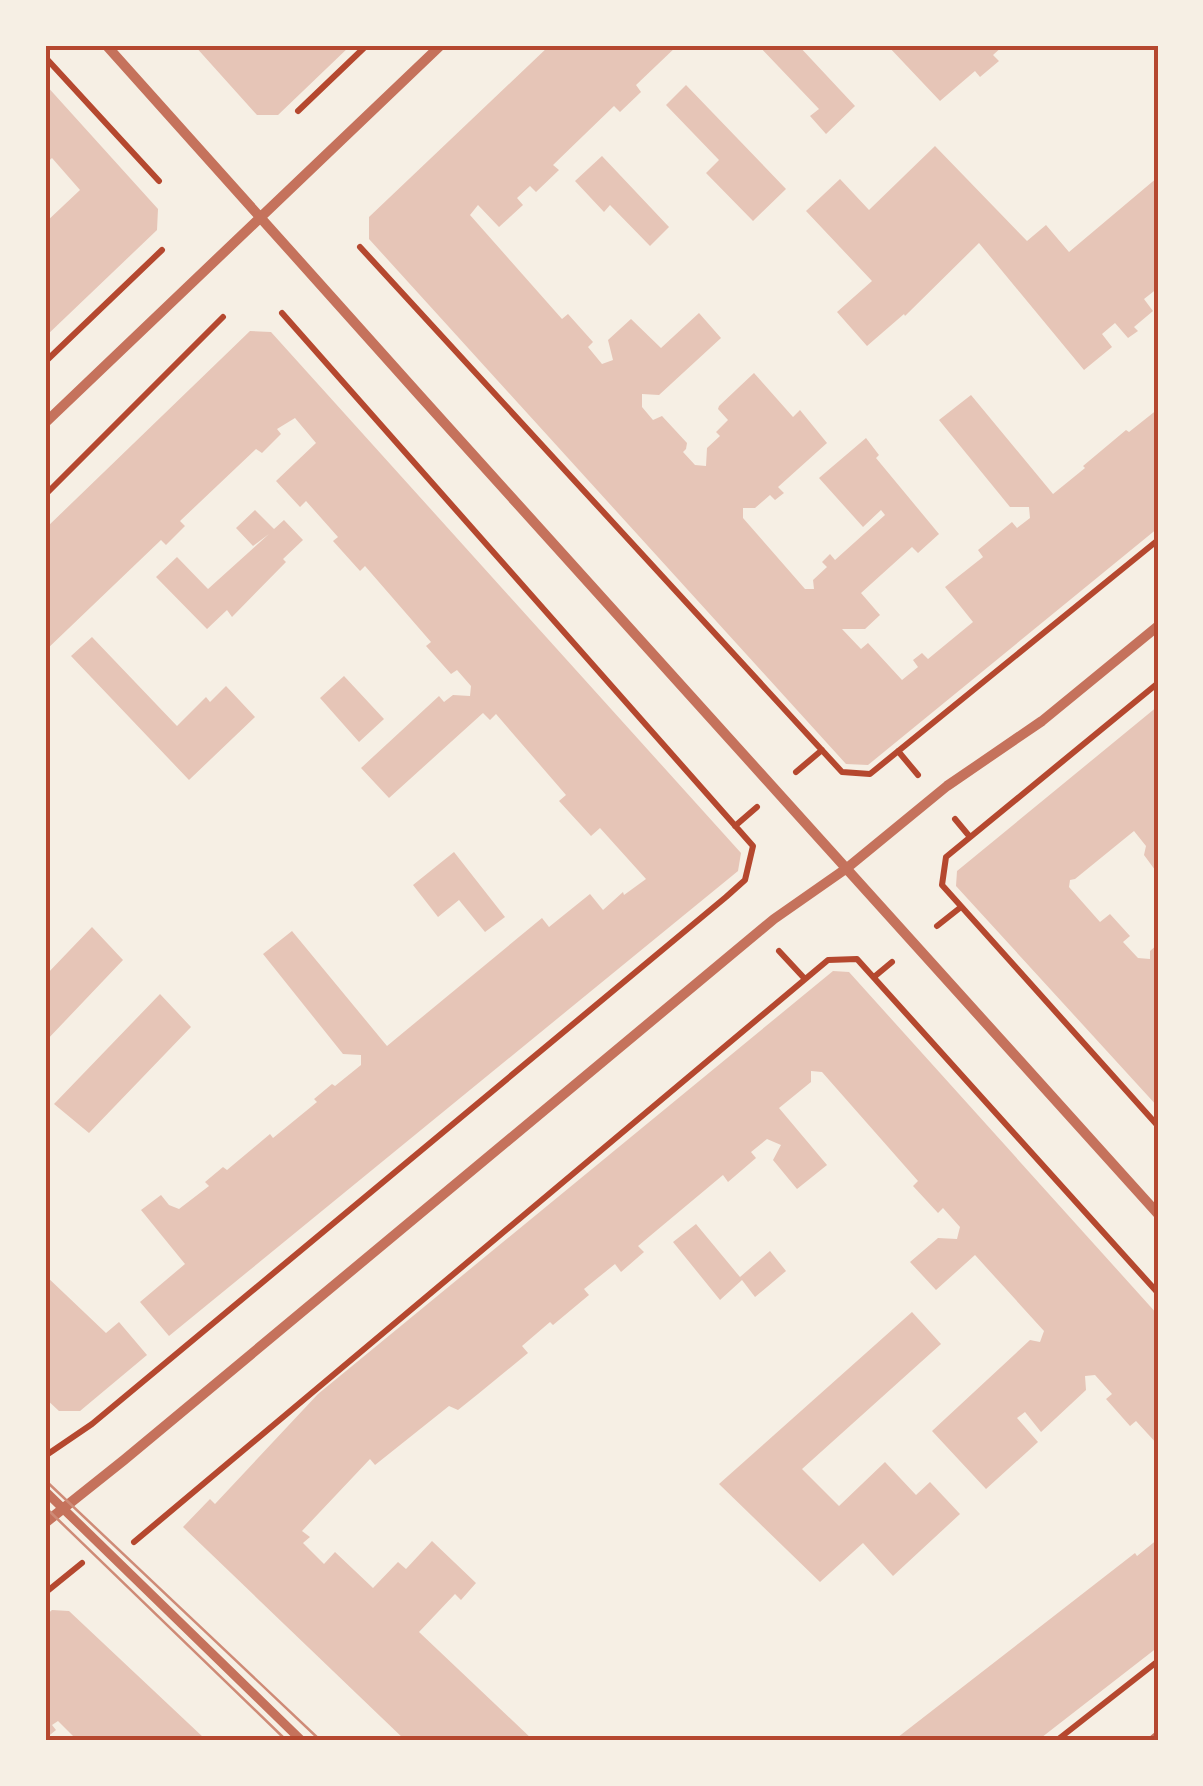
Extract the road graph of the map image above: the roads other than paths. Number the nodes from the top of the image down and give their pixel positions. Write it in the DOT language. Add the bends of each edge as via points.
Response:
graph roads {
  1 [pos="106,45"];
  2 [pos="441,45"];
  3 [pos="259,219"];
  4 [pos="45,422"];
  5 [pos="1158,626"];
  6 [pos="848,868"];
  7 [pos="1158,1214"];
  8 [pos="45,1491"];
  9 [pos="64,1509"];
  10 [pos="45,1523"];
  11 [pos="1158,1736"];
  12 [pos="302,1741"];
  13 [pos="1152,1741"];
  1 -- 3 [label="street"];
  2 -- 3 [label="street"];
  3 -- 4 [label="street"];
  3 -- 6 [label="street"];
  5 -- 6 [label="street"];
  6 -- 7 [label="street"];
  6 -- 9 [label="street" via="774,919"];
  8 -- 9 [label="street"];
  9 -- 10 [label="street"];
  9 -- 12 [label="street"];
  11 -- 13 [label="street"];
}
